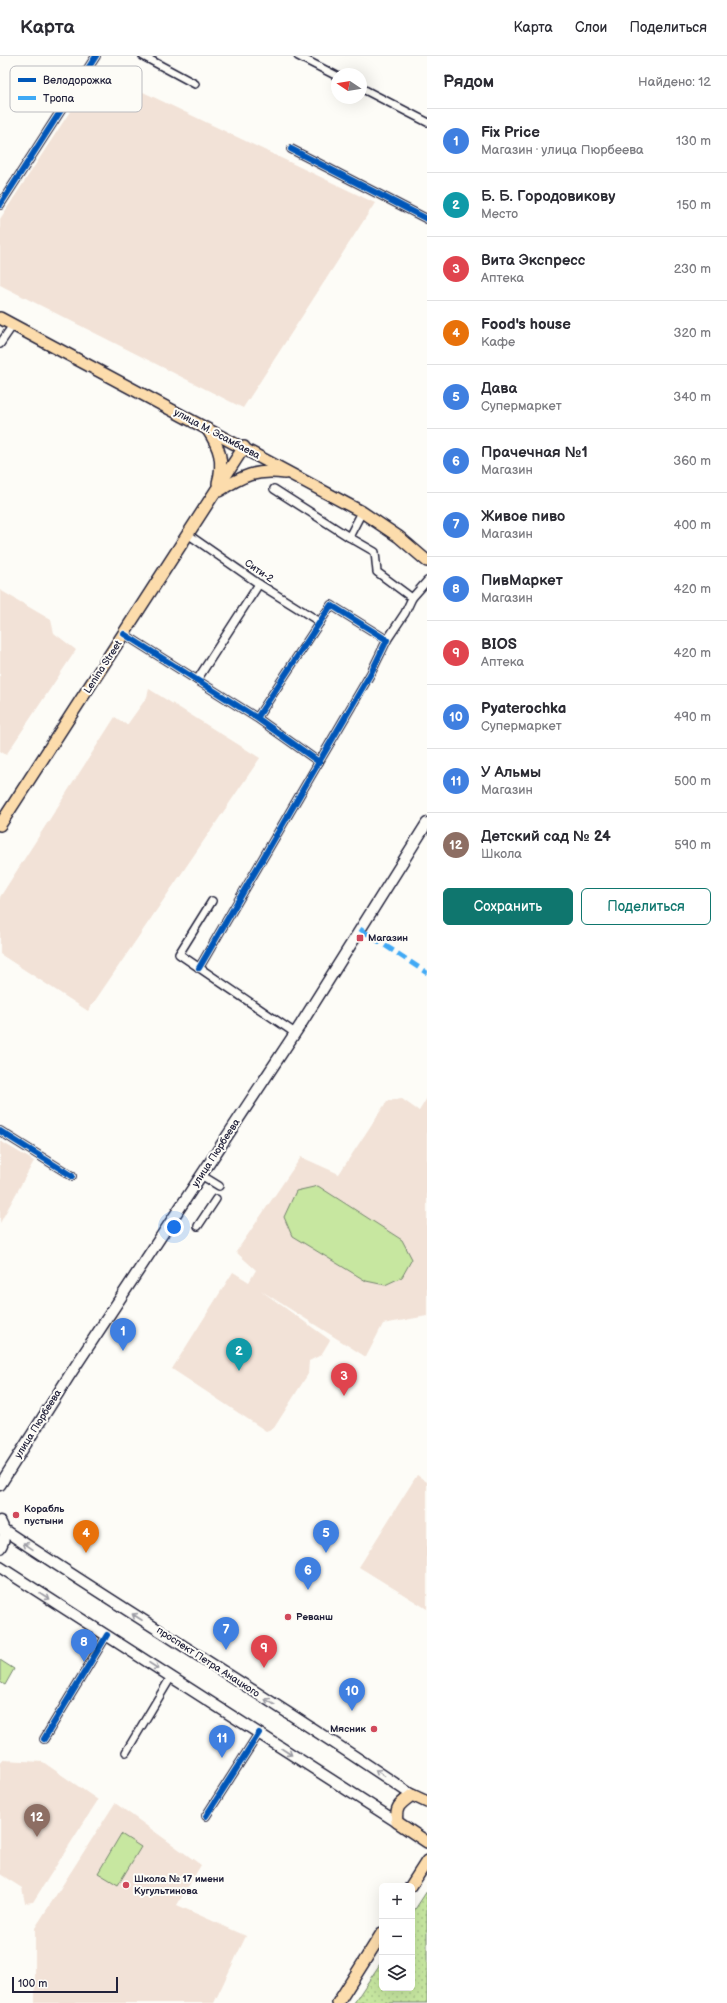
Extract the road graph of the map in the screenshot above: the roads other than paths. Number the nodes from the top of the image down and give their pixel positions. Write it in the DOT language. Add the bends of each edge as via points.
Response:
graph roads {
  1 [pos="96,56"];
  2 [pos="143,56"];
  3 [pos="298,56"];
  4 [pos="90,66"];
  5 [pos="331,73"];
  6 [pos="195,84"];
  7 [pos="367,91"];
  8 [pos="60,112"];
  9 [pos="427,122"];
  10 [pos="292,149"];
  11 [pos="0,205"];
  12 [pos="427,220"];
  13 [pos="0,318"];
  14 [pos="12,324"];
  15 [pos="0,344"];
  16 [pos="207,428"];
  17 [pos="244,447"];
  18 [pos="292,474"];
  19 [pos="274,489"];
  20 [pos="215,494"];
  21 [pos="362,512"];
  22 [pos="189,535"];
  23 [pos="349,537"];
  24 [pos="427,561"];
  25 [pos="427,581"];
  26 [pos="259,584"];
  27 [pos="412,598"];
  28 [pos="320,622"];
  29 [pos="124,634"];
  30 [pos="387,640"];
  31 [pos="198,680"];
  32 [pos="257,718"];
  33 [pos="319,762"];
  34 [pos="427,823"];
  35 [pos="0,825"];
  36 [pos="212,901"];
  37 [pos="199,968"];
  38 [pos="295,1033"];
  39 [pos="0,1131"];
  40 [pos="202,1174"];
  41 [pos="72,1176"];
  42 [pos="219,1186"];
  43 [pos="216,1199"];
  44 [pos="198,1226"];
  45 [pos="1,1485"];
  46 [pos="2,1525"];
  47 [pos="0,1548"];
  48 [pos="0,1567"];
  49 [pos="107,1635"];
  50 [pos="171,1677"];
  51 [pos="259,1733"];
  52 [pos="44,1739"];
  53 [pos="126,1752"];
  54 [pos="412,1795"];
  55 [pos="427,1802"];
  56 [pos="206,1816"];
  57 [pos="397,1822"];
  58 [pos="427,1842"];
  59 [pos="426,1866"];
  60 [pos="413,1883"];
  61 [pos="379,1938"];
  62 [pos="338,2003"];
  1 -- 4 [label="street"];
  2 -- 6 [label="street"];
  3 -- 5 [label="street"];
  7 -- 9 [label="street"];
  8 -- 11 [label="street"];
  10 -- 12 [label="street"];
  13 -- 14 [label="main road, улица М. Эсамбаева"];
  14 -- 15 [label="street"];
  14 -- 16 [label="main road, улица М. Эсамбаева"];
  16 -- 17 [label="main road, улица М. Эсамбаева"];
  16 -- 20 [label="main road" via="221,455 220,475"];
  17 -- 18 [label="main road, улица М. Эсамбаева"];
  17 -- 20 [label="main road, Lenina Street"];
  18 -- 20 [label="main road" via="264,471 253,473"];
  18 -- 21 [label="main road, улица М. Эсамбаева"];
  19 -- 23 [label="street"];
  20 -- 22 [label="main road, Lenina Street"];
  21 -- 23 [label="street"];
  21 -- 24 [label="main road, улица М. Эсамбаева" via="399,537"];
  22 -- 26 [label="street, Сити-2"];
  22 -- 29 [label="main road, Lenina Street"];
  23 -- 27 [label="street" via="375,552 377,572"];
  25 -- 27 [label="street"];
  26 -- 28 [label="street, Сити-2"];
  26 -- 31 [label="street"];
  27 -- 30 [label="street" via="405,614"];
  28 -- 30 [label="street" via="331,605"];
  28 -- 32 [label="street"];
  29 -- 31 [label="street"];
  29 -- 35 [label="main road, Lenina Street"];
  30 -- 33 [label="street" via="371,674"];
  31 -- 32 [label="street"];
  32 -- 33 [label="street"];
  33 -- 37 [label="street"];
  34 -- 38 [label="main road, улица Пюрбеева"];
  36 -- 37 [label="street" via="179,954"];
  37 -- 38 [label="street"];
  38 -- 40 [label="main road, улица Пюрбеева"];
  39 -- 41 [label="street"];
  40 -- 42 [label="street"];
  40 -- 45 [label="main road, улица Пюрбеева" via="50,1405"];
  43 -- 44 [label="street"];
  46 -- 47 [label="main road" via="4,1538"];
  54 -- 46 [label="main road, проспект Петра Анацкого, one-way" via="328,1737 253,1691"];
  48 -- 49 [label="main road, one-way"];
  49 -- 50 [label="main road, one-way"];
  49 -- 52 [label="street"];
  50 -- 51 [label="main road"];
  50 -- 53 [label="street"];
  51 -- 56 [label="street"];
  51 -- 57 [label="main road, one-way"];
  54 -- 55 [label="main road, проспект Петра Анацкого"];
  54 -- 57 [label="main road" via="400,1803 396,1812"];
  57 -- 58 [label="main road"];
  59 -- 60 [label="main road"];
  61 -- 62 [label="main road"];
}
